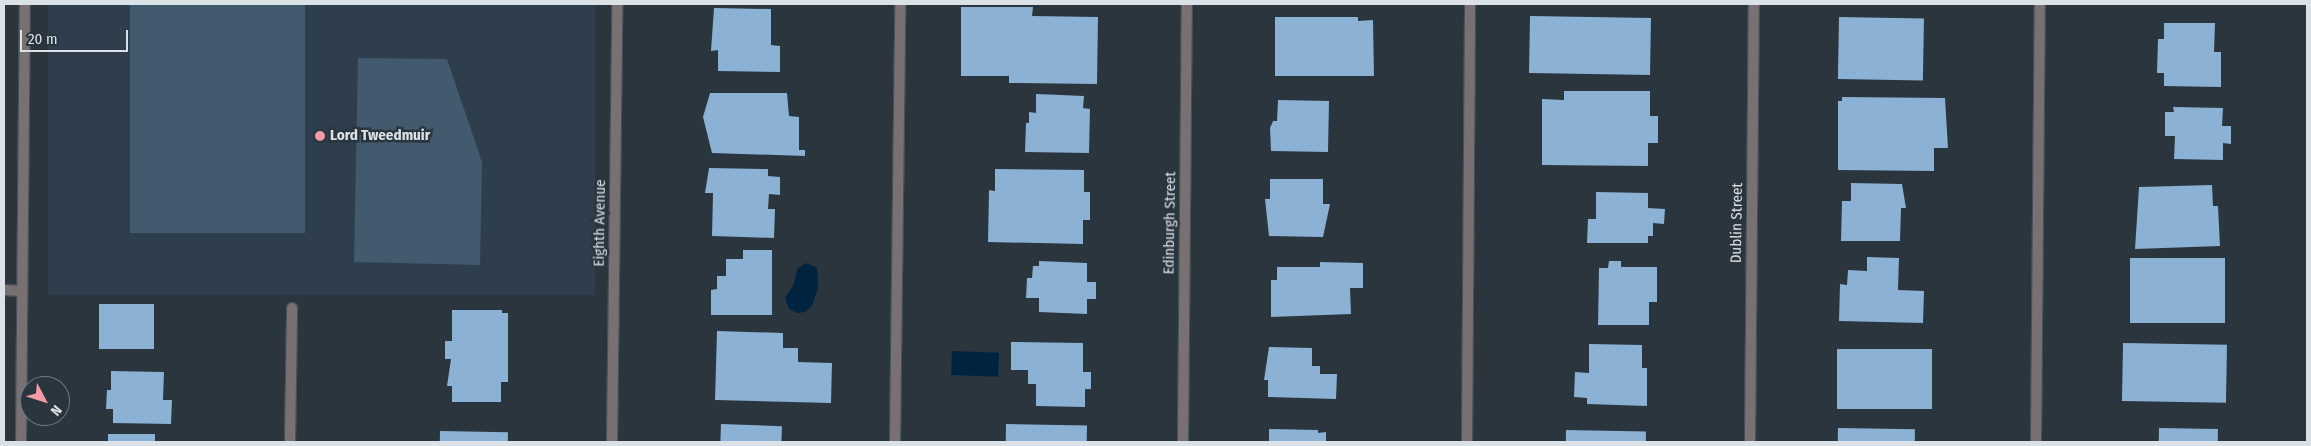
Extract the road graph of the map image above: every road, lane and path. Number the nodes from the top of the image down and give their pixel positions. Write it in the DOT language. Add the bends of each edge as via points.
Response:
graph roads {
  1 [pos="25,4"];
  2 [pos="617,4"];
  3 [pos="900,4"];
  4 [pos="1187,4"];
  5 [pos="1470,4"];
  6 [pos="1754,4"];
  7 [pos="2040,4"];
  8 [pos="4,290"];
  9 [pos="22,291"];
  10 [pos="292,308"];
  11 [pos="21,442"];
  12 [pos="290,442"];
  13 [pos="612,442"];
  14 [pos="895,442"];
  15 [pos="1183,442"];
  16 [pos="1467,442"];
  17 [pos="1750,442"];
  18 [pos="2036,442"];
  1 -- 9 [label="street"];
  2 -- 13 [label="street, Eighth Avenue"];
  3 -- 14 [label="street"];
  4 -- 15 [label="street, Edinburgh Street"];
  5 -- 16 [label="street"];
  6 -- 17 [label="street, Dublin Street"];
  7 -- 18 [label="street"];
  8 -- 9 [label="street"];
  9 -- 11 [label="street"];
  10 -- 12 [label="street"];
}
